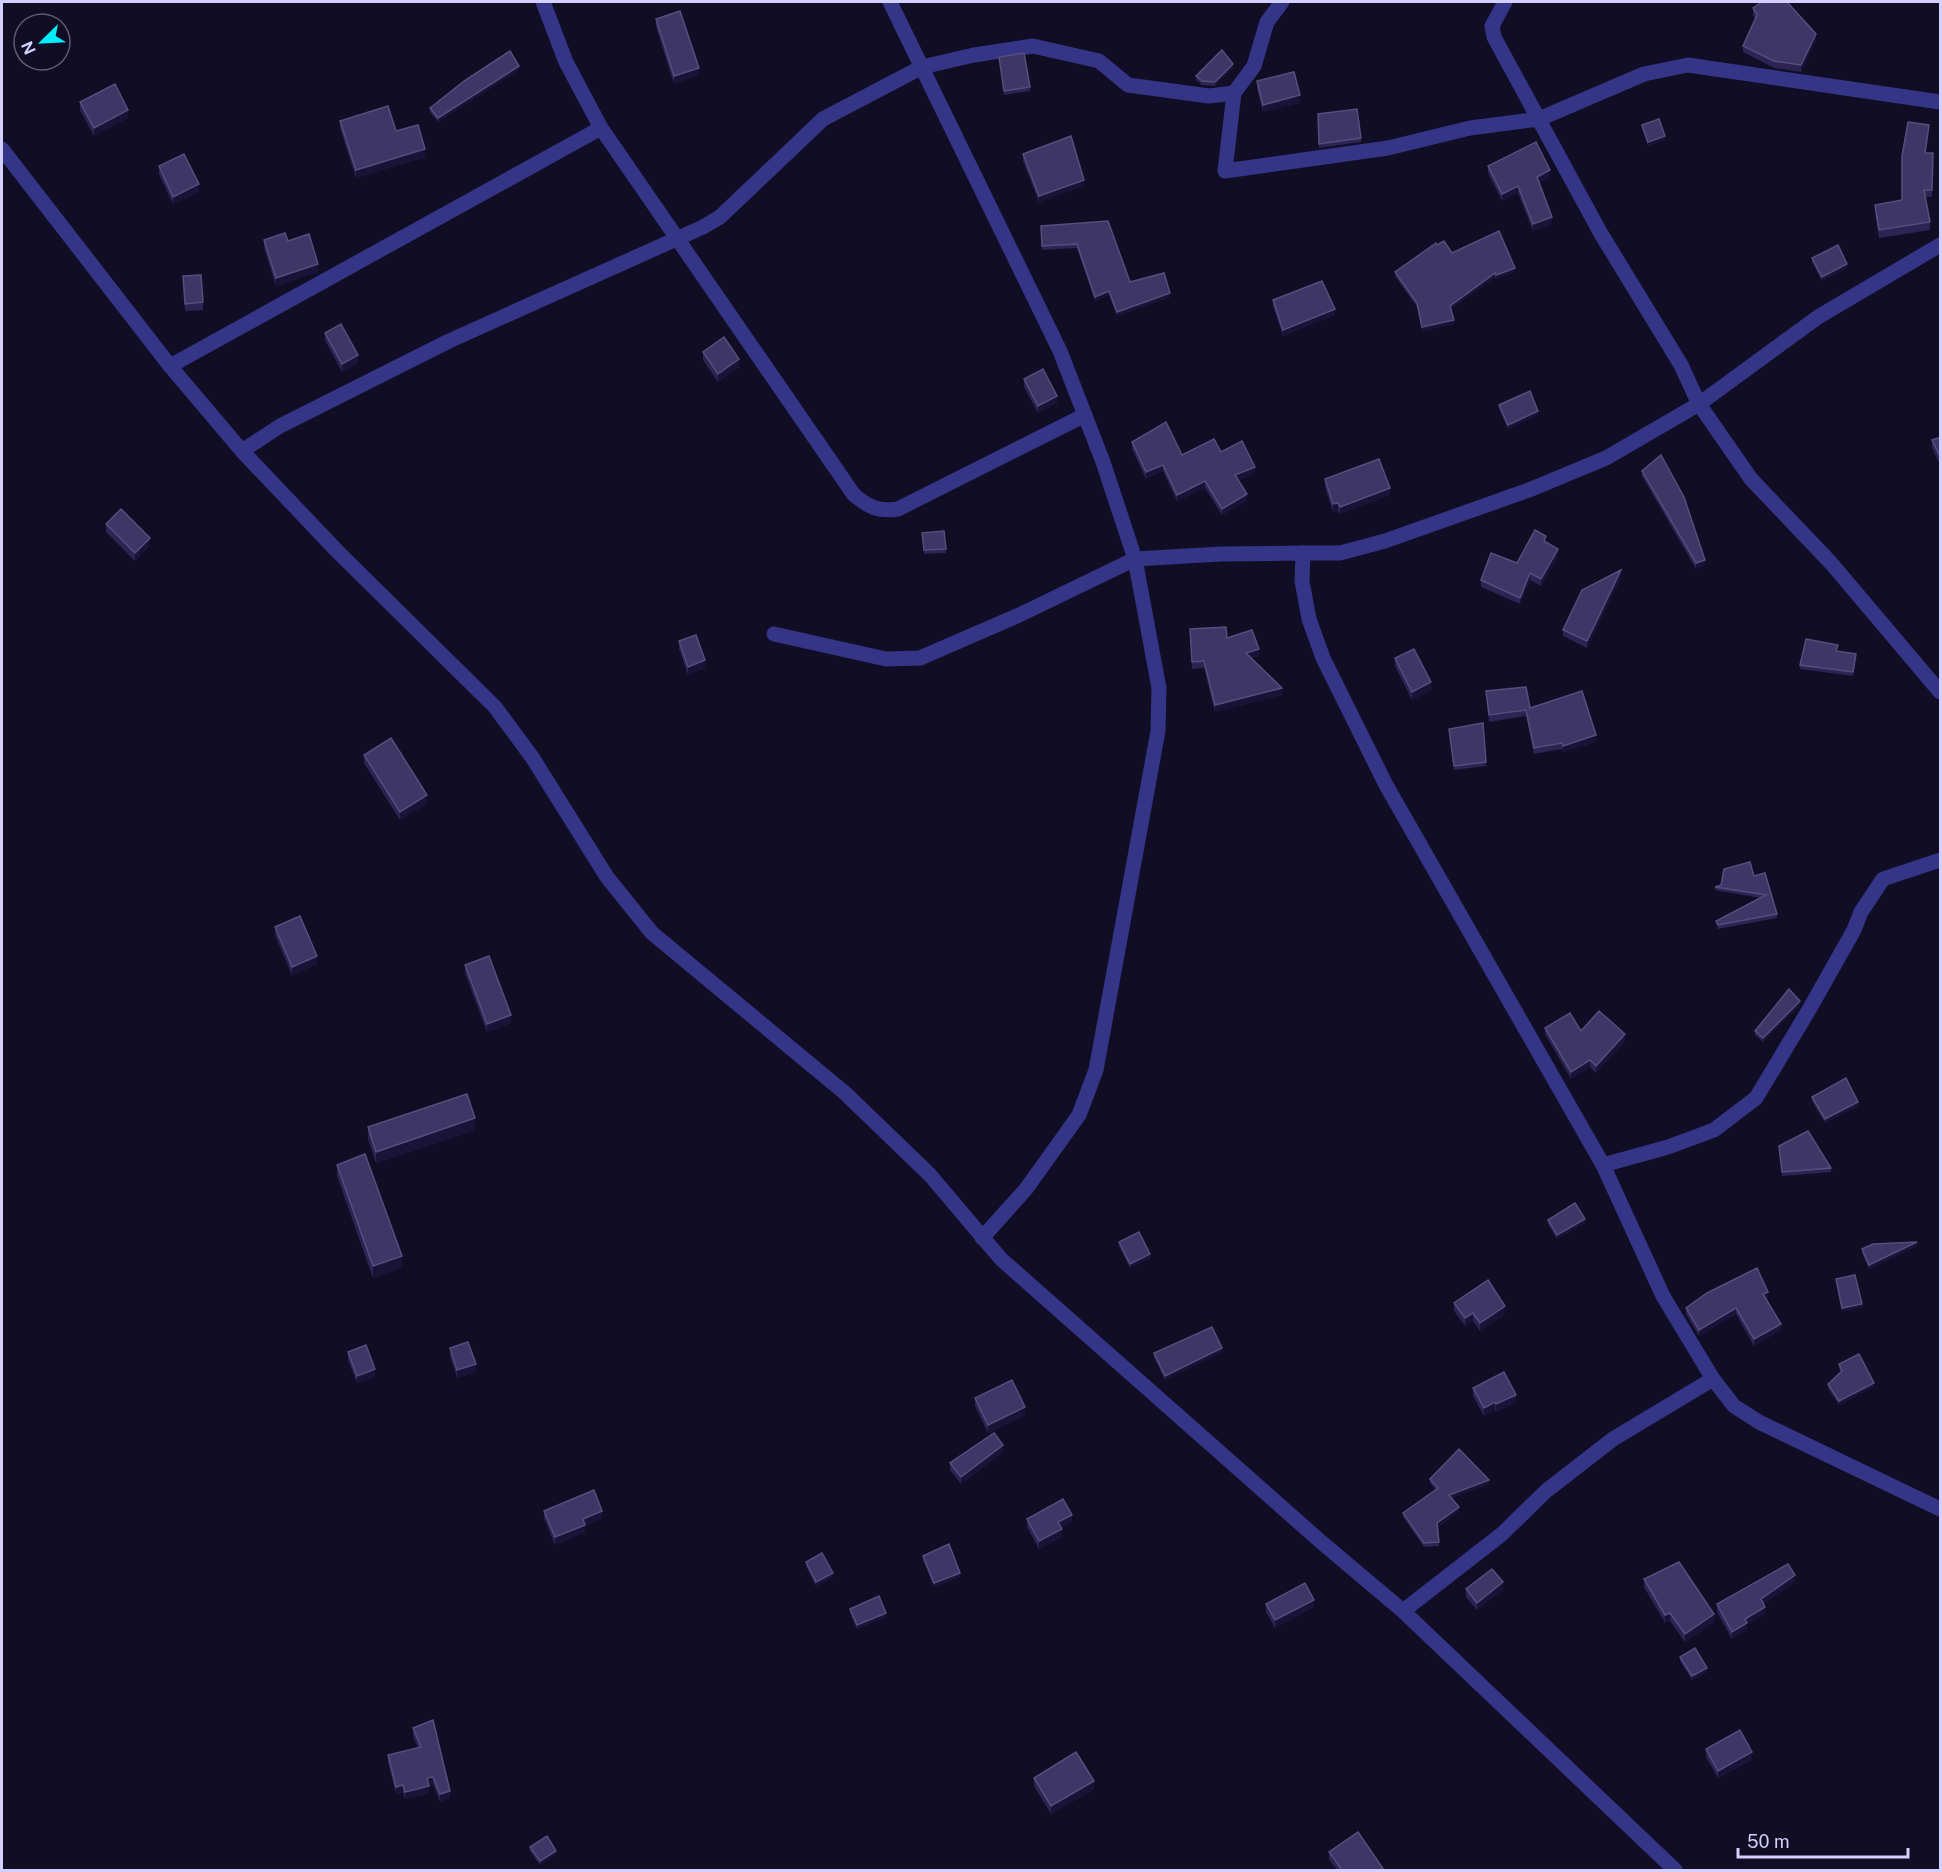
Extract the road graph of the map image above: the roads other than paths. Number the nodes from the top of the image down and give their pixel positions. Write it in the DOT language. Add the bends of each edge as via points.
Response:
graph roads {
  1 [pos="543,2"];
  2 [pos="890,2"];
  3 [pos="1282,2"];
  4 [pos="1505,2"];
  5 [pos="922,67"];
  6 [pos="1234,93"];
  7 [pos="1941,102"];
  8 [pos="1539,119"];
  9 [pos="601,128"];
  10 [pos="2,149"];
  11 [pos="677,238"];
  12 [pos="1941,245"];
  13 [pos="170,366"];
  14 [pos="1699,404"];
  15 [pos="1085,415"];
  16 [pos="242,452"];
  17 [pos="1303,553"];
  18 [pos="1135,559"];
  19 [pos="774,634"];
  20 [pos="1941,692"];
  21 [pos="1941,860"];
  22 [pos="1603,1165"];
  23 [pos="982,1238"];
  24 [pos="1713,1379"];
  25 [pos="1941,1509"];
  26 [pos="1403,1611"];
  27 [pos="1675,1870"];
  1 -- 9 [label="street" via="566,62"];
  2 -- 5 [label="street"];
  3 -- 6 [label="street" via="1267,22 1254,66"];
  4 -- 8 [label="street" via="1492,26 1494,37"];
  5 -- 6 [label="street" via="1033,46 1099,61 1128,85 1209,96"];
  5 -- 11 [label="street" via="823,119 720,218"];
  5 -- 15 [label="street" via="1060,351"];
  6 -- 8 [label="street" via="1225,171 1388,148 1470,128"];
  7 -- 8 [label="street" via="1688,65 1644,74"];
  8 -- 14 [label="street" via="1600,232 1681,365"];
  9 -- 11 [label="street"];
  9 -- 13 [label="street"];
  10 -- 13 [label="street"];
  11 -- 15 [label="street" via="854,495 867,506 882,511 898,509"];
  11 -- 16 [label="street" via="331,399"];
  12 -- 14 [label="street" via="1818,317"];
  13 -- 16 [label="street"];
  14 -- 17 [label="street" via="1606,458 1529,490 1385,542 1340,552"];
  14 -- 20 [label="street" via="1751,479 1831,563"];
  15 -- 18 [label="street"];
  16 -- 23 [label="street" via="495,707 532,757 607,877 652,933 845,1093 930,1175"];
  17 -- 18 [label="street"];
  17 -- 22 [label="street" via="1302,582 1309,619 1328,668 1438,880"];
  18 -- 19 [label="street" via="920,658 886,659"];
  18 -- 23 [label="street" via="1159,688 1158,731 1096,1070 1079,1115 1026,1189"];
  21 -- 22 [label="street" via="1883,879 1756,1098 1714,1130"];
  22 -- 24 [label="street" via="1663,1296"];
  23 -- 26 [label="street" via="1000,1259"];
  24 -- 25 [label="street" via="1734,1406 1760,1422"];
  24 -- 26 [label="street" via="1613,1439 1546,1491 1502,1534"];
  26 -- 27 [label="street"];
}
